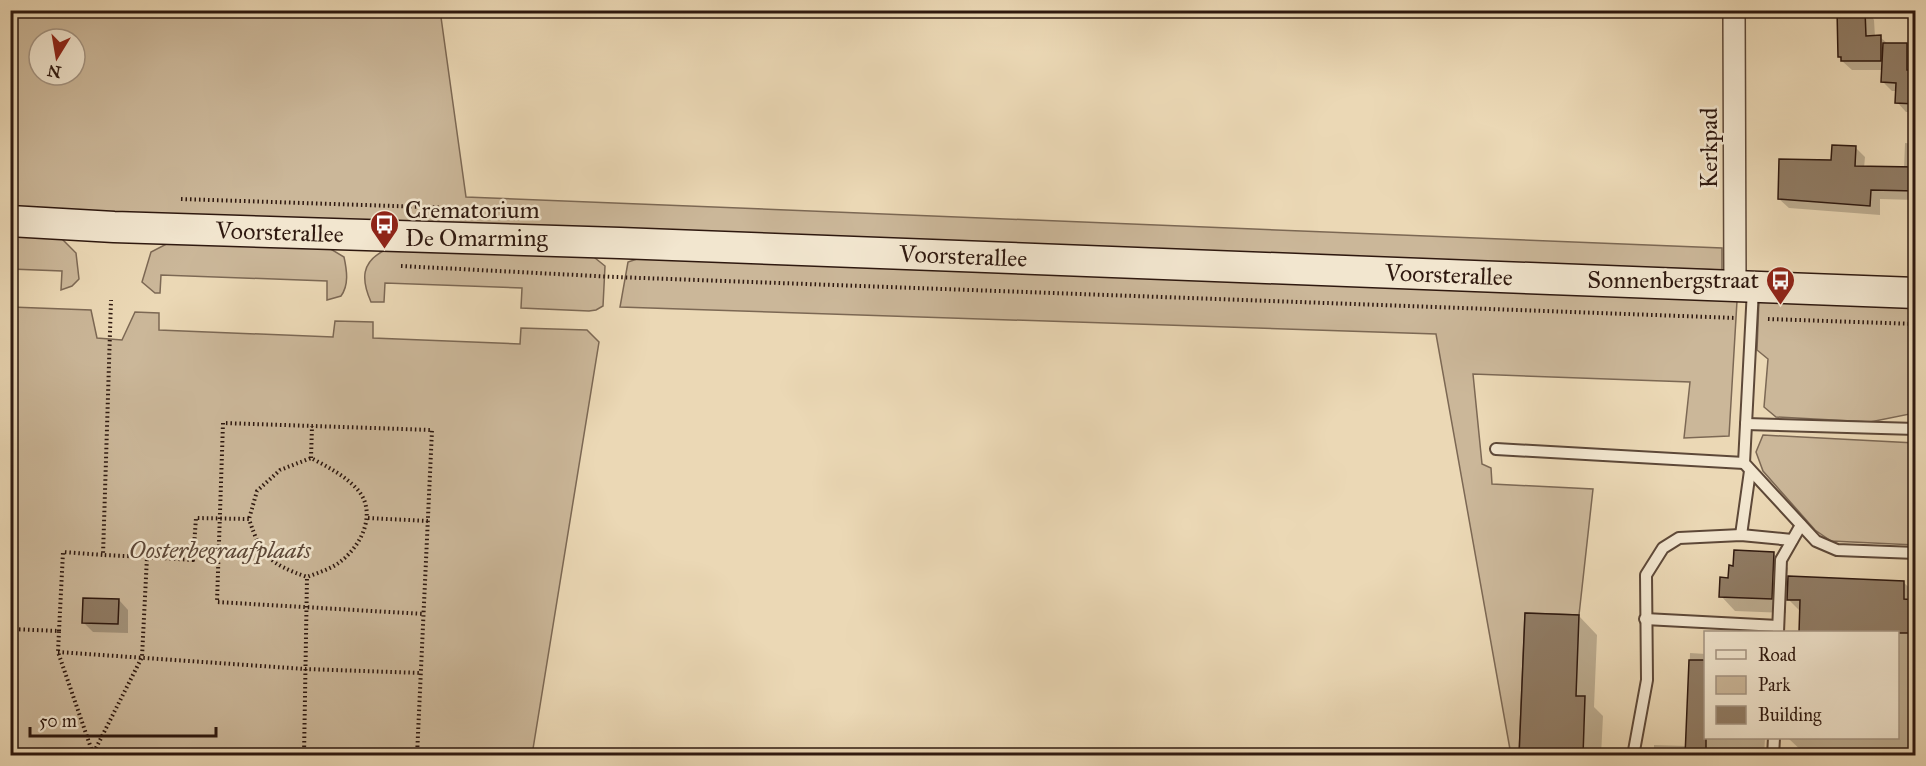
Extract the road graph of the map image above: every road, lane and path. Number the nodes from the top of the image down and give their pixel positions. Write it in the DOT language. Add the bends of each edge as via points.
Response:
graph roads {
  1 [pos="1734,10"];
  2 [pos="10,221"];
  3 [pos="392,266"];
  4 [pos="1744,286"];
  5 [pos="1916,293"];
  6 [pos="111,300"];
  7 [pos="1752,319"];
  8 [pos="1916,324"];
  9 [pos="1746,424"];
  10 [pos="312,426"];
  11 [pos="1913,426"];
  12 [pos="1496,449"];
  13 [pos="311,458"];
  14 [pos="1747,467"];
  15 [pos="220,518"];
  16 [pos="249,519"];
  17 [pos="368,519"];
  18 [pos="428,520"];
  19 [pos="1801,525"];
  20 [pos="1741,534"];
  21 [pos="1792,540"];
  22 [pos="1916,553"];
  23 [pos="103,555"];
  24 [pos="147,557"];
  25 [pos="307,577"];
  26 [pos="306,607"];
  27 [pos="424,614"];
  28 [pos="1645,619"];
  29 [pos="10,628"];
  30 [pos="1778,629"];
  31 [pos="59,631"];
  32 [pos="58,652"];
  33 [pos="142,657"];
  34 [pos="305,669"];
  35 [pos="421,673"];
  36 [pos="1774,739"];
  37 [pos="93,755"];
  38 [pos="304,756"];
  39 [pos="417,756"];
  40 [pos="1634,756"];
  41 [pos="1773,756"];
  1 -- 4 [label="street, Kerkpad"];
  2 -- 4 [label="main road, Voorsterallee"];
  3 -- 7 [label="path"];
  4 -- 5 [label="main road, Voorsterallee"];
  4 -- 7 [label="lane"];
  6 -- 23 [label="path"];
  7 -- 8 [label="path"];
  7 -- 9 [label="lane"];
  9 -- 11 [label="lane" via="1856,429"];
  9 -- 14 [label="lane"];
  10 -- 13 [label="path"];
  10 -- 15 [label="path" via="223,423"];
  10 -- 18 [label="path" via="432,430"];
  12 -- 14 [label="lane"];
  13 -- 16 [label="path" via="280,470 257,491"];
  13 -- 17 [label="path" via="336,471 359,491"];
  14 -- 19 [label="lane"];
  14 -- 20 [label="lane"];
  15 -- 16 [label="path"];
  15 -- 24 [label="path" via="196,518 193,560"];
  15 -- 26 [label="path" via="217,602"];
  16 -- 25 [label="path" via="258,546 281,568"];
  17 -- 18 [label="path"];
  17 -- 25 [label="path" via="357,546 336,565"];
  18 -- 27 [label="path"];
  19 -- 21 [label="lane"];
  19 -- 22 [label="lane" via="1816,541 1837,550"];
  20 -- 21 [label="lane"];
  20 -- 28 [label="lane" via="1679,538 1663,548 1646,575"];
  21 -- 30 [label="lane" via="1781,560"];
  23 -- 24 [label="path"];
  23 -- 31 [label="path" via="63,552"];
  24 -- 33 [label="path"];
  25 -- 26 [label="path"];
  26 -- 27 [label="path"];
  26 -- 34 [label="path"];
  27 -- 35 [label="path"];
  28 -- 30 [label="lane"];
  28 -- 40 [label="lane" via="1647,680"];
  29 -- 31 [label="path"];
  31 -- 32 [label="path"];
  32 -- 33 [label="path"];
  32 -- 37 [label="path"];
  33 -- 34 [label="path"];
  33 -- 37 [label="path"];
  34 -- 35 [label="path"];
  34 -- 38 [label="path"];
  35 -- 39 [label="path"];
  36 -- 41 [label="lane"];
}
